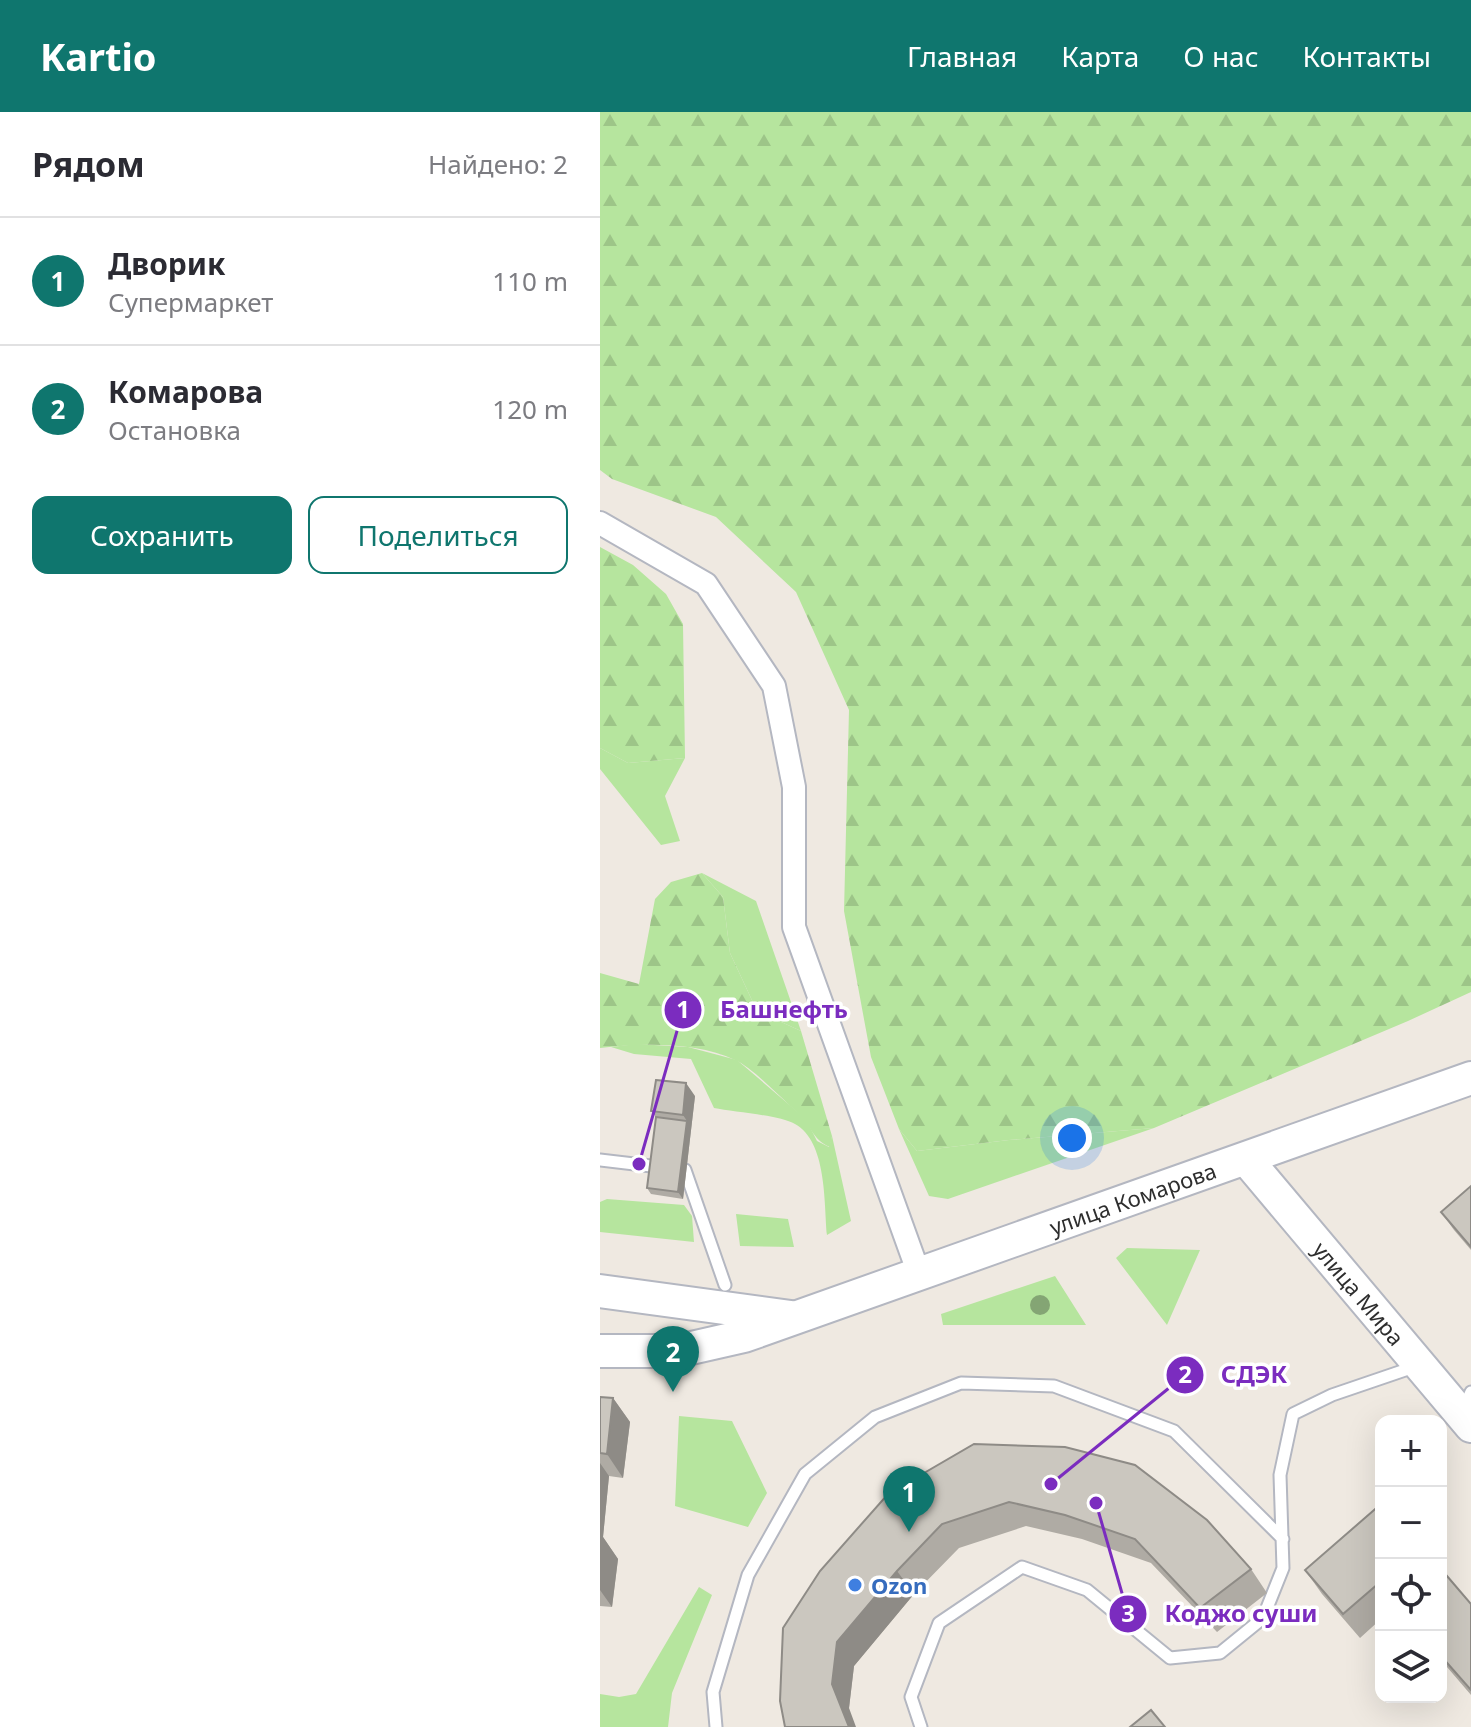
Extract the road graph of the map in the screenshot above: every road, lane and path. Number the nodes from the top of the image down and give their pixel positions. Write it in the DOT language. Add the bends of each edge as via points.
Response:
graph roads {
  1 [pos="600,523"];
  2 [pos="1471,1078"];
  3 [pos="600,1160"];
  4 [pos="1247,1160"];
  5 [pos="919,1274"];
  6 [pos="725,1285"];
  7 [pos="600,1291"];
  8 [pos="794,1318"];
  9 [pos="600,1351"];
  10 [pos="1420,1365"];
  11 [pos="1468,1411"];
  12 [pos="1283,1539"];
  13 [pos="716,1727"];
  14 [pos="921,1727"];
  1 -- 5 [label="street" via="706,584 774,686 794,787 794,927"];
  2 -- 4 [label="main road, улица Комарова"];
  3 -- 6 [label="lane" via="685,1170"];
  4 -- 5 [label="main road, улица Комарова"];
  4 -- 10 [label="main road, улица Мира"];
  5 -- 8 [label="main road, улица Комарова"];
  7 -- 8 [label="main road"];
  8 -- 9 [label="main road, улица Комарова" via="678,1351"];
  10 -- 11 [label="main road, улица Мира"];
  10 -- 12 [label="lane" via="1293,1414 1280,1475"];
  12 -- 13 [label="lane" via="1174,1431 1054,1386 961,1383 875,1417 805,1474 748,1575 713,1692"];
  12 -- 14 [label="lane" via="1283,1568 1263,1618 1220,1653 1170,1658 1087,1590 1022,1567 939,1623 911,1697"];
}
